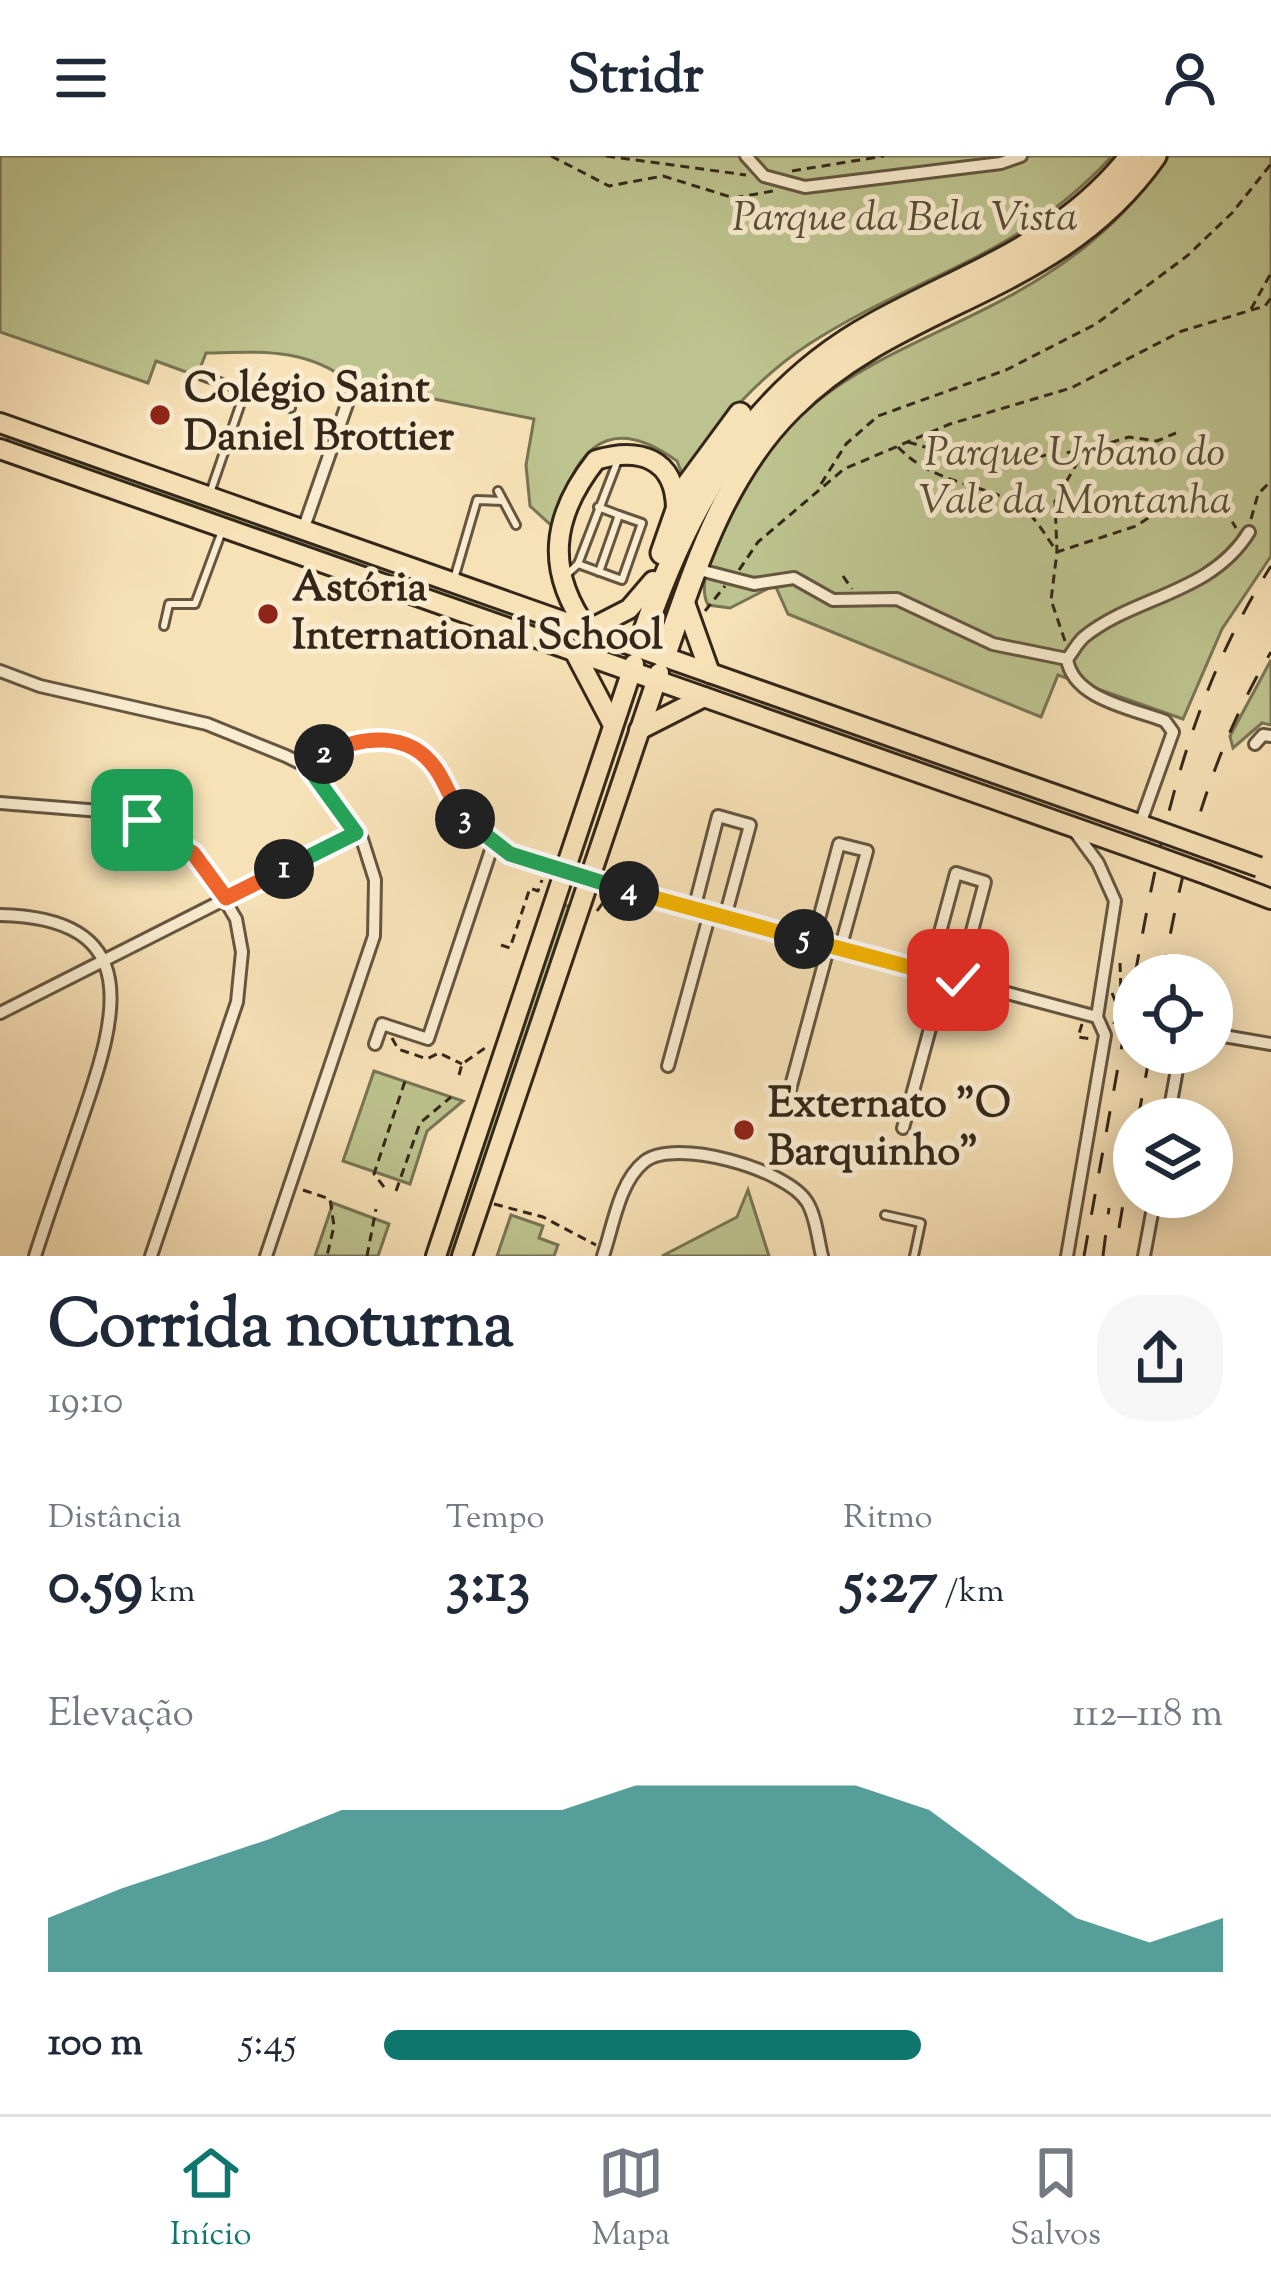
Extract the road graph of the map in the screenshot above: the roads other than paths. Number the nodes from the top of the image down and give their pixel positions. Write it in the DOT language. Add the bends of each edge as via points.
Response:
graph roads {
  1 [pos="1021,156"];
  2 [pos="1131,156"];
  3 [pos="1155,156"];
  4 [pos="742,160"];
  5 [pos="873,324"];
  6 [pos="202,376"];
  7 [pos="353,387"];
  8 [pos="245,392"];
  9 [pos="291,408"];
  10 [pos="0,423"];
  11 [pos="0,449"];
  12 [pos="623,452"];
  13 [pos="498,491"];
  14 [pos="209,497"];
  15 [pos="503,501"];
  16 [pos="598,507"];
  17 [pos="676,508"];
  18 [pos="619,515"];
  19 [pos="516,525"];
  20 [pos="223,528"];
  21 [pos="303,530"];
  22 [pos="1246,538"];
  23 [pos="578,564"];
  24 [pos="695,569"];
  25 [pos="599,572"];
  26 [pos="653,581"];
  27 [pos="559,582"];
  28 [pos="452,583"];
  29 [pos="684,600"];
  30 [pos="648,620"];
  31 [pos="164,626"];
  32 [pos="588,630"];
  33 [pos="639,648"];
  34 [pos="574,651"];
  35 [pos="664,657"];
  36 [pos="1069,657"];
  37 [pos="0,671"];
  38 [pos="632,671"];
  39 [pos="710,673"];
  40 [pos="656,680"];
  41 [pos="704,697"];
  42 [pos="613,725"];
  43 [pos="639,730"];
  44 [pos="1271,736"];
  45 [pos="1255,744"];
  46 [pos="308,767"];
  47 [pos="0,803"];
  48 [pos="1071,826"];
  49 [pos="1146,827"];
  50 [pos="356,833"];
  51 [pos="1173,836"];
  52 [pos="493,844"];
  53 [pos="1122,844"];
  54 [pos="1166,860"];
  55 [pos="1265,870"];
  56 [pos="565,873"];
  57 [pos="588,880"];
  58 [pos="226,898"];
  59 [pos="1271,899"];
  60 [pos="694,909"];
  61 [pos="710,913"];
  62 [pos="0,915"];
  63 [pos="724,917"];
  64 [pos="812,941"];
  65 [pos="835,947"];
  66 [pos="103,961"];
  67 [pos="929,973"];
  68 [pos="944,976"];
  69 [pos="958,980"];
  70 [pos="0,1013"];
  71 [pos="1090,1015"];
  72 [pos="1233,1038"];
  73 [pos="375,1044"];
  74 [pos="1271,1044"];
  75 [pos="668,1066"];
  76 [pos="788,1096"];
  77 [pos="903,1128"];
  78 [pos="885,1215"];
  79 [pos="1151,1218"];
  80 [pos="604,1253"];
  81 [pos="35,1256"];
  82 [pos="151,1256"];
  83 [pos="266,1256"];
  84 [pos="436,1256"];
  85 [pos="462,1256"];
  86 [pos="822,1256"];
  87 [pos="914,1256"];
  88 [pos="1067,1256"];
  89 [pos="1144,1256"];
  1 -- 4 [label="street" via="805,187 764,176"];
  2 -- 5 [label="highway" via="1068,222 1020,254"];
  3 -- 24 [label="highway" via="1080,238 874,346 792,407 730,491"];
  5 -- 17 [label="highway" via="828,343 747,406 708,451"];
  5 -- 30 [label="highway" via="810,366 727,452"];
  6 -- 8 [label="lane"];
  7 -- 21 [label="street"];
  8 -- 9 [label="lane"];
  8 -- 14 [label="lane"];
  10 -- 14 [label="main road"];
  11 -- 20 [label="main road"];
  12 -- 16 [label="lane"];
  12 -- 17 [label="main road" via="665,468"];
  12 -- 27 [label="main road" via="596,460 578,484 555,556"];
  13 -- 15 [label="lane"];
  14 -- 21 [label="main road"];
  15 -- 19 [label="lane"];
  15 -- 28 [label="lane" via="477,500"];
  16 -- 18 [label="lane"];
  16 -- 23 [label="lane"];
  17 -- 26 [label="highway"];
  18 -- 25 [label="lane"];
  18 -- 25 [label="lane" via="643,523 622,580"];
  20 -- 31 [label="lane" via="196,604 169,600"];
  20 -- 34 [label="main road"];
  21 -- 28 [label="main road"];
  22 -- 36 [label="street" via="1191,584 1086,635"];
  23 -- 25 [label="lane"];
  23 -- 27 [label="lane"];
  24 -- 29 [label="highway"];
  24 -- 36 [label="street" via="761,584 786,577 833,600 897,599 993,644"];
  26 -- 30 [label="highway"];
  26 -- 32 [label="main road" via="629,609"];
  27 -- 32 [label="main road"];
  28 -- 32 [label="main road"];
  29 -- 35 [label="highway"];
  29 -- 39 [label="main road"];
  30 -- 33 [label="highway"];
  32 -- 33 [label="main road"];
  33 -- 35 [label="main road"];
  33 -- 38 [label="main road"];
  34 -- 38 [label="main road"];
  34 -- 42 [label="main road"];
  35 -- 39 [label="main road"];
  35 -- 40 [label="main road"];
  36 -- 49 [label="street" via="1069,674 1081,688 1165,721 1173,732"];
  37 -- 46 [label="street" via="207,724"];
  38 -- 40 [label="main road"];
  38 -- 42 [label="main road"];
  39 -- 49 [label="main road"];
  40 -- 41 [label="main road"];
  40 -- 43 [label="main road"];
  41 -- 43 [label="main road"];
  41 -- 48 [label="main road"];
  42 -- 56 [label="main road"];
  43 -- 57 [label="main road"];
  44 -- 45 [label="street"];
  46 -- 50 [label="street"];
  46 -- 52 [label="street" via="356,742 404,744 437,770 459,813"];
  47 -- 58 [label="street" via="142,820 193,853"];
  48 -- 53 [label="main road"];
  48 -- 71 [label="street" via="1114,901"];
  49 -- 51 [label="main road, bridge"];
  49 -- 53 [label="main road"];
  50 -- 58 [label="street"];
  50 -- 83 [label="street" via="375,880 374,936"];
  51 -- 54 [label="main road, bridge"];
  51 -- 55 [label="main road, bridge"];
  52 -- 56 [label="street"];
  52 -- 73 [label="street" via="428,1039 382,1024"];
  53 -- 54 [label="main road, bridge"];
  54 -- 59 [label="main road, bridge"];
  56 -- 57 [label="main road"];
  56 -- 84 [label="main road"];
  57 -- 60 [label="street"];
  57 -- 85 [label="main road"];
  58 -- 66 [label="street"];
  58 -- 82 [label="street" via="242,952 237,1002"];
  60 -- 61 [label="street"];
  60 -- 63 [label="street" via="718,816 750,825"];
  61 -- 63 [label="street"];
  61 -- 75 [label="street"];
  62 -- 66 [label="street" via="52,919"];
  63 -- 64 [label="street"];
  64 -- 65 [label="street"];
  64 -- 65 [label="street" via="839,844 867,851"];
  65 -- 67 [label="street"];
  65 -- 76 [label="street"];
  66 -- 70 [label="street"];
  66 -- 81 [label="street" via="113,1021"];
  67 -- 68 [label="street"];
  67 -- 69 [label="street" via="956,874 985,881"];
  68 -- 69 [label="street"];
  68 -- 77 [label="street"];
  69 -- 71 [label="street"];
  71 -- 88 [label="street" via="1103,1024 1104,1041"];
  72 -- 74 [label="street"];
  78 -- 87 [label="lane" via="921,1223"];
  79 -- 89 [label="street"];
  80 -- 86 [label="street" via="628,1180 641,1164 673,1151 774,1172 808,1202"];
}
